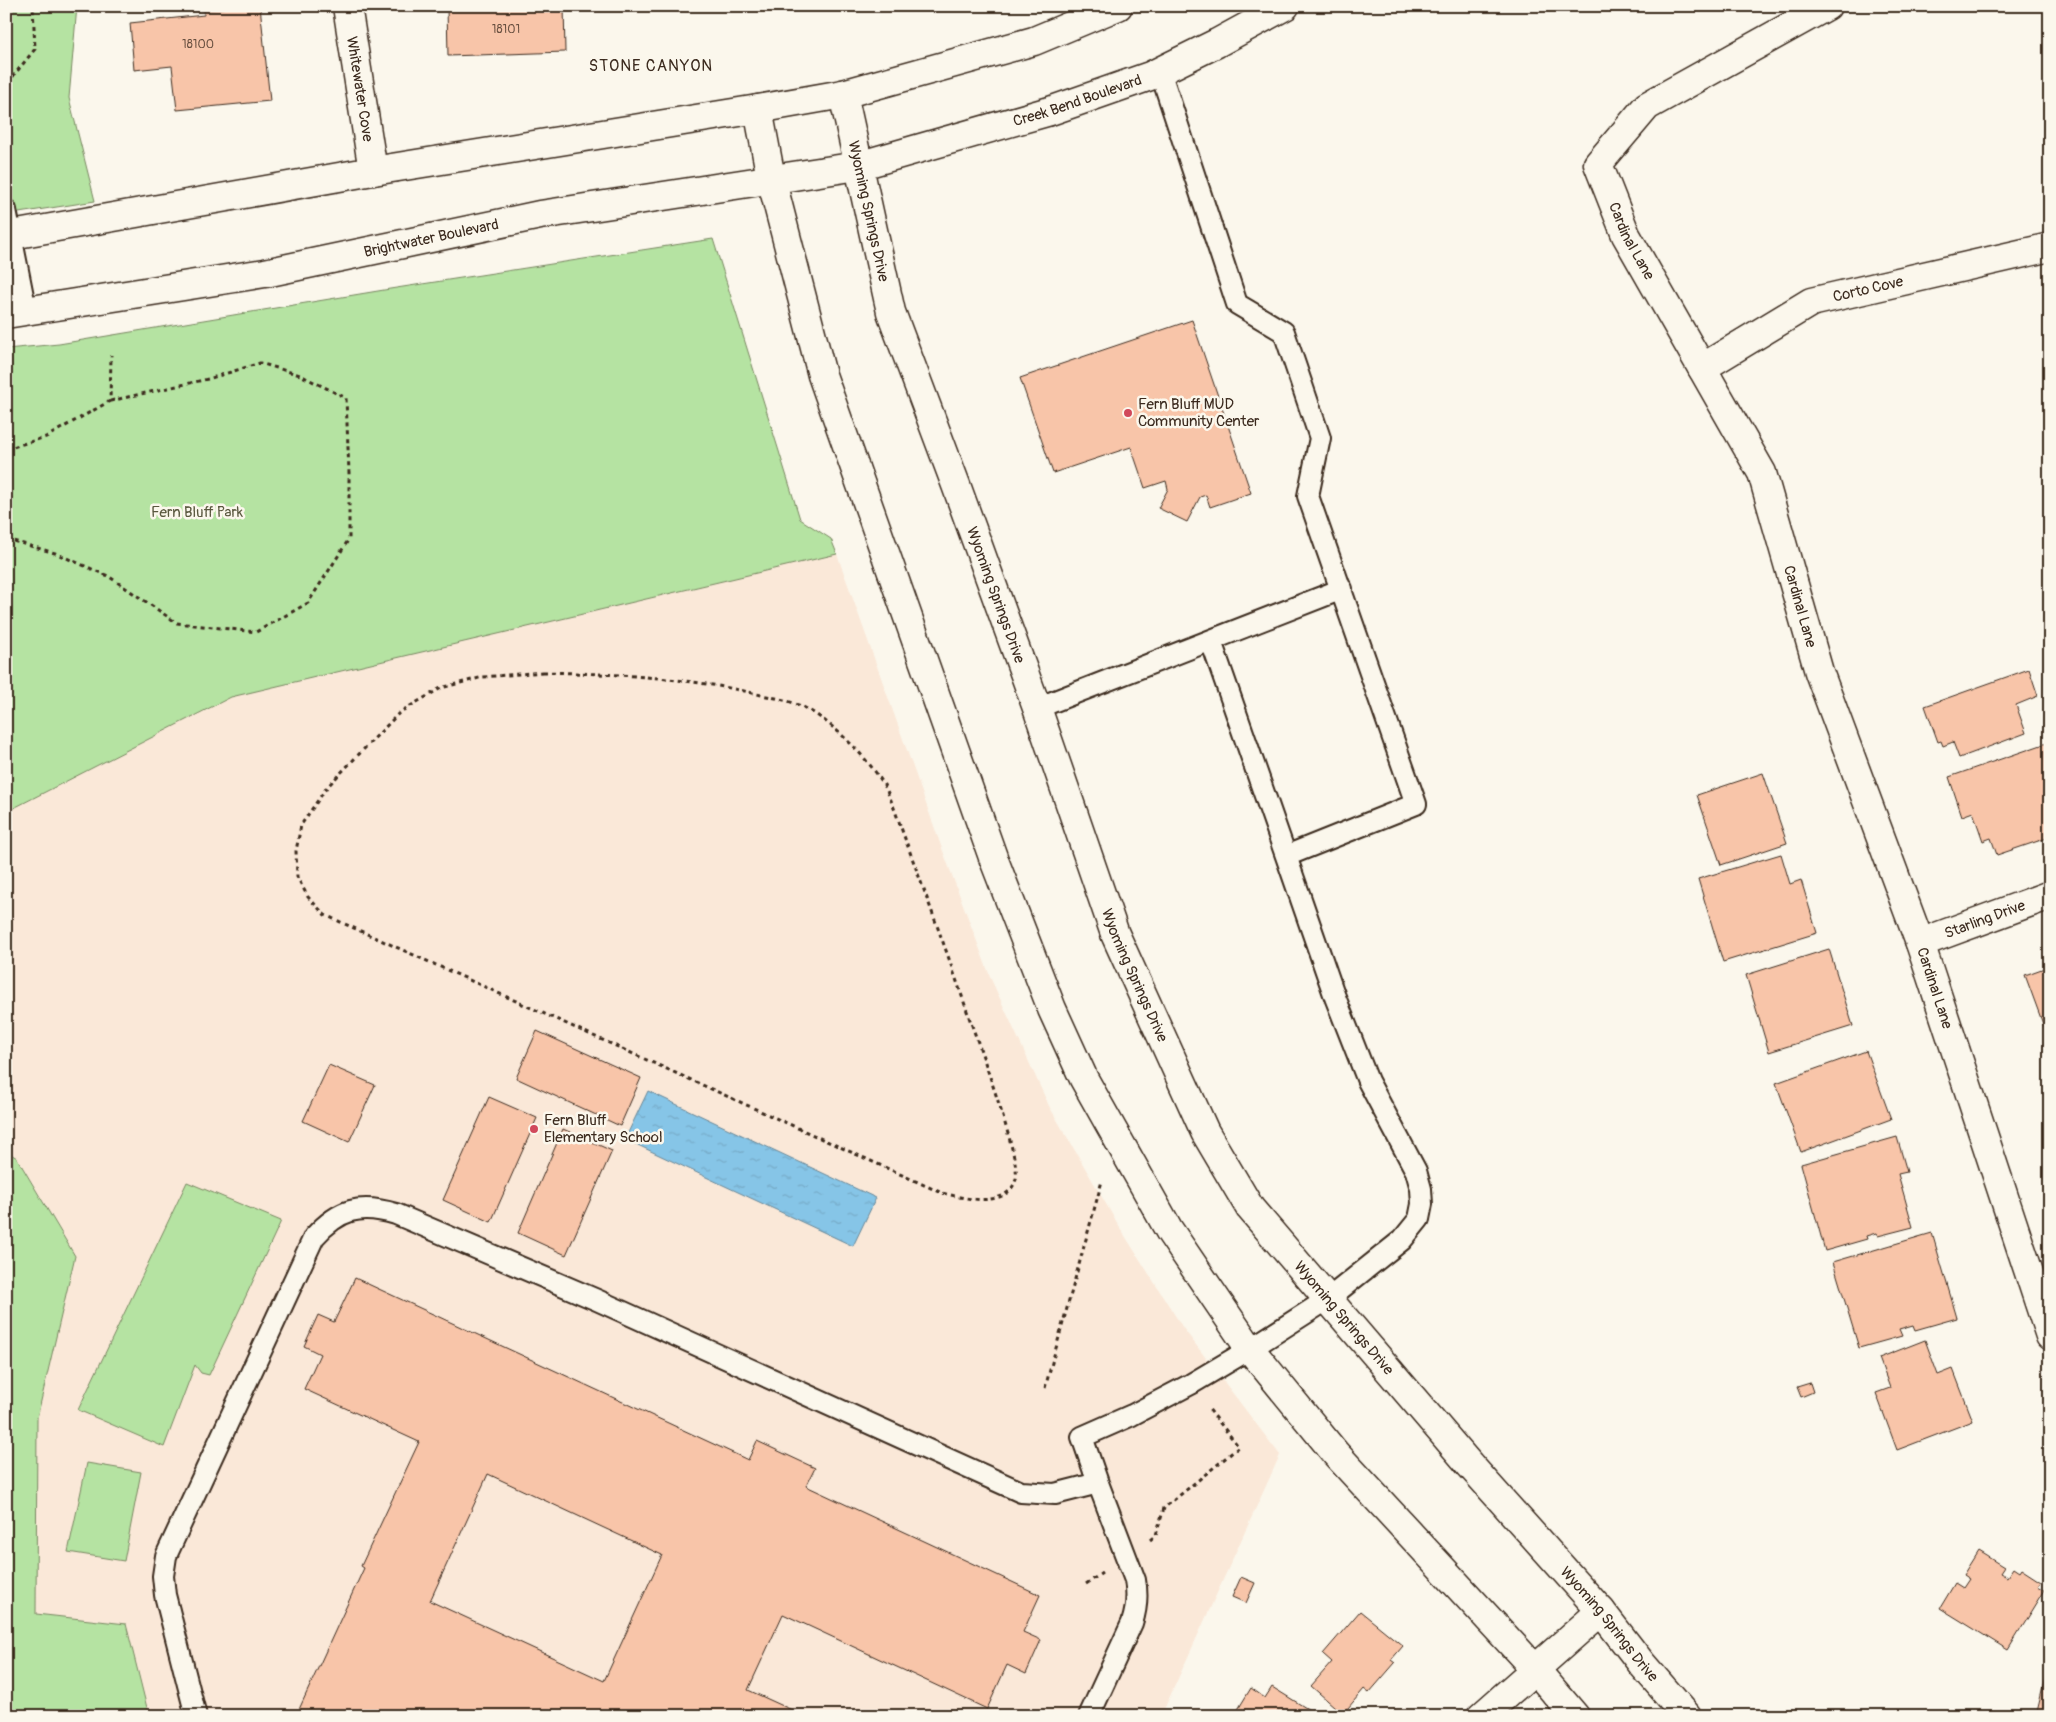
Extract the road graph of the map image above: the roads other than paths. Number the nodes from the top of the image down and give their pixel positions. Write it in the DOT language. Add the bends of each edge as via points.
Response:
graph roads {
  1 [pos="347,6"];
  2 [pos="1118,6"];
  3 [pos="1286,6"];
  4 [pos="1827,6"];
  5 [pos="1160,71"];
  6 [pos="843,94"];
  7 [pos="758,109"];
  8 [pos="858,166"];
  9 [pos="373,171"];
  10 [pos="771,178"];
  11 [pos="8,227"];
  12 [pos="2050,247"];
  13 [pos="16,312"];
  14 [pos="1702,368"];
  15 [pos="1342,589"];
  16 [pos="1211,641"];
  17 [pos="1037,708"];
  18 [pos="1286,856"];
  19 [pos="2050,895"];
  20 [pos="1920,943"];
  21 [pos="1328,1299"];
  22 [pos="2050,1336"];
  23 [pos="1250,1349"];
  24 [pos="1098,1483"];
  25 [pos="1601,1611"];
  26 [pos="1535,1669"];
  27 [pos="196,1716"];
  28 [pos="1089,1716"];
  29 [pos="1482,1716"];
  30 [pos="1575,1716"];
  31 [pos="1687,1716"];
  1 -- 9 [label="street, Whitewater Cove"];
  2 -- 6 [label="street" via="1034,41"];
  3 -- 5 [label="street, Creek Bend Boulevard"];
  4 -- 14 [label="street, Cardinal Lane" via="1647,106 1598,164 1626,235"];
  5 -- 8 [label="street, Creek Bend Boulevard" via="1050,112"];
  5 -- 15 [label="lane" via="1236,304 1284,332 1287,340 1320,438 1308,496"];
  6 -- 7 [label="street"];
  6 -- 8 [label="street, Wyoming Springs Drive"];
  7 -- 9 [label="street"];
  7 -- 10 [label="street"];
  8 -- 10 [label="street, Brightwater Boulevard"];
  8 -- 17 [label="street, Wyoming Springs Drive" via="891,312"];
  9 -- 11 [label="street"];
  10 -- 13 [label="street, Brightwater Boulevard" via="540,215 265,273"];
  10 -- 23 [label="street" via="822,375 994,860 1052,1009 1084,1079 1169,1230"];
  11 -- 13 [label="lane"];
  12 -- 14 [label="street, Corto Cove" via="1811,302"];
  14 -- 20 [label="street, Cardinal Lane" via="1762,473 1819,672"];
  15 -- 16 [label="lane"];
  15 -- 18 [label="lane" via="1416,804"];
  16 -- 17 [label="lane"];
  16 -- 18 [label="lane"];
  17 -- 21 [label="street, Wyoming Springs Drive" via="1115,934 1205,1132 1250,1208"];
  18 -- 21 [label="lane" via="1368,1080 1416,1170 1421,1189 1422,1204 1410,1232"];
  19 -- 20 [label="street, Starling Drive"];
  20 -- 22 [label="street, Cardinal Lane"];
  21 -- 23 [label="lane"];
  21 -- 25 [label="street, Wyoming Springs Drive"];
  23 -- 24 [label="lane" via="1132,1415 1082,1437"];
  23 -- 26 [label="street" via="1336,1454"];
  24 -- 27 [label="lane" via="1055,1494 1022,1492 597,1300 405,1218 377,1208 356,1209 337,1216 314,1237 166,1556 165,1595"];
  24 -- 28 [label="lane" via="1135,1580 1137,1608"];
  25 -- 26 [label="street"];
  25 -- 31 [label="street, Wyoming Springs Drive"];
  26 -- 29 [label="street"];
  26 -- 30 [label="street"];
}
